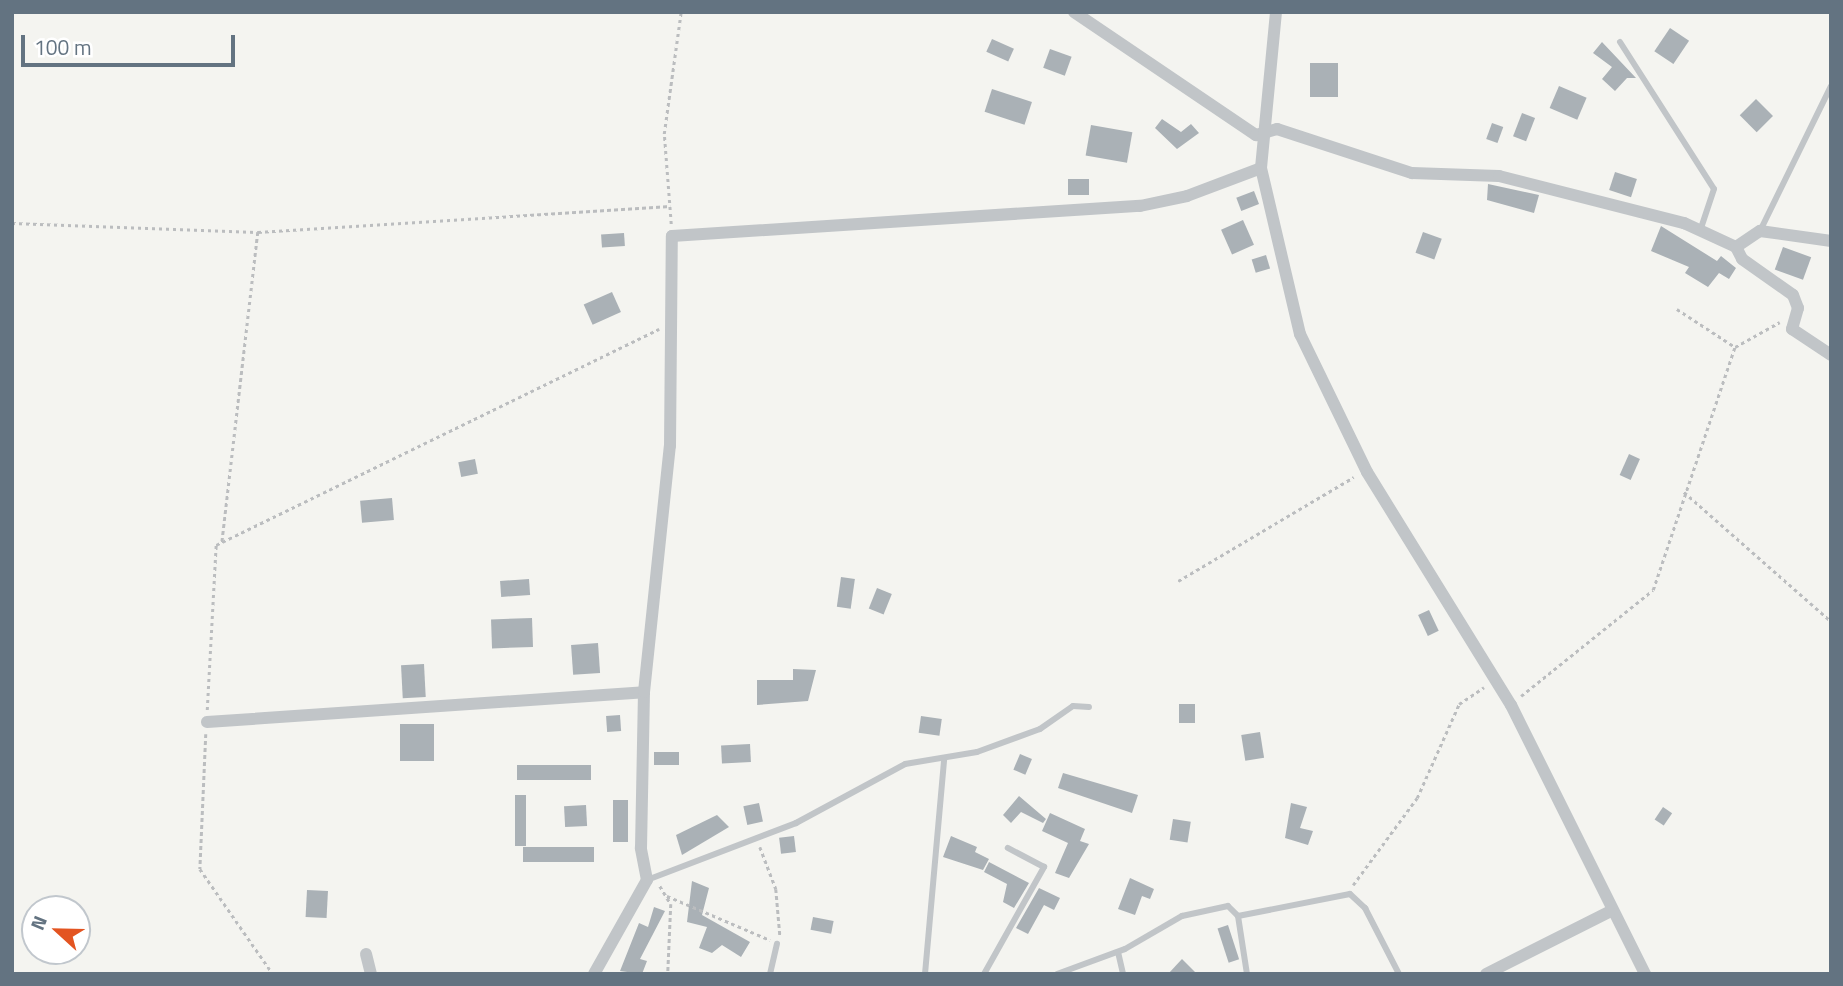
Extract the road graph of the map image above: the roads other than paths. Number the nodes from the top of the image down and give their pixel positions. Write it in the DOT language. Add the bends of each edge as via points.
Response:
graph roads {
  1 [pos="1074,12"];
  2 [pos="1276,12"];
  3 [pos="1620,42"];
  4 [pos="1831,86"];
  5 [pos="1264,130"];
  6 [pos="1261,168"];
  7 [pos="1700,230"];
  8 [pos="1760,231"];
  9 [pos="1831,241"];
  10 [pos="1736,247"];
  11 [pos="1831,355"];
  12 [pos="644,692"];
  13 [pos="1089,707"];
  14 [pos="206,722"];
  15 [pos="944,760"];
  16 [pos="1008,848"];
  17 [pos="651,879"];
  18 [pos="1609,912"];
  19 [pos="1238,916"];
  20 [pos="777,944"];
  21 [pos="1118,952"];
  22 [pos="366,954"];
  23 [pos="371,974"];
  24 [pos="594,974"];
  25 [pos="770,974"];
  26 [pos="925,974"];
  27 [pos="984,974"];
  28 [pos="1058,974"];
  29 [pos="1123,974"];
  30 [pos="1247,974"];
  31 [pos="1399,974"];
  32 [pos="1486,974"];
  33 [pos="1645,974"];
  1 -- 5 [label="street" via="1249,133"];
  2 -- 5 [label="street"];
  3 -- 7 [label="lane" via="1714,189"];
  4 -- 8 [label="lane"];
  5 -- 6 [label="street"];
  5 -- 7 [label="street" via="1412,173 1499,176"];
  6 -- 12 [label="street" via="1187,196 1140,206 672,236 670,446"];
  6 -- 18 [label="street" via="1300,334 1367,472 1492,681 1511,705"];
  7 -- 10 [label="street"];
  8 -- 9 [label="street"];
  8 -- 10 [label="street"];
  10 -- 11 [label="street" via="1742,259 1793,295 1798,308 1790,319 1792,330"];
  12 -- 14 [label="street" via="335,718"];
  12 -- 17 [label="street" via="641,848"];
  13 -- 15 [label="lane" via="1073,705 1040,729"];
  15 -- 17 [label="lane" via="905,764 757,839"];
  15 -- 26 [label="lane"];
  16 -- 27 [label="lane" via="1044,867"];
  17 -- 24 [label="street"];
  18 -- 32 [label="street"];
  18 -- 33 [label="street"];
  19 -- 21 [label="lane" via="1228,906 1182,916"];
  19 -- 30 [label="lane"];
  19 -- 31 [label="lane" via="1350,894 1365,908"];
  20 -- 25 [label="lane"];
  21 -- 28 [label="lane"];
  21 -- 29 [label="lane"];
  22 -- 23 [label="street"];
}
